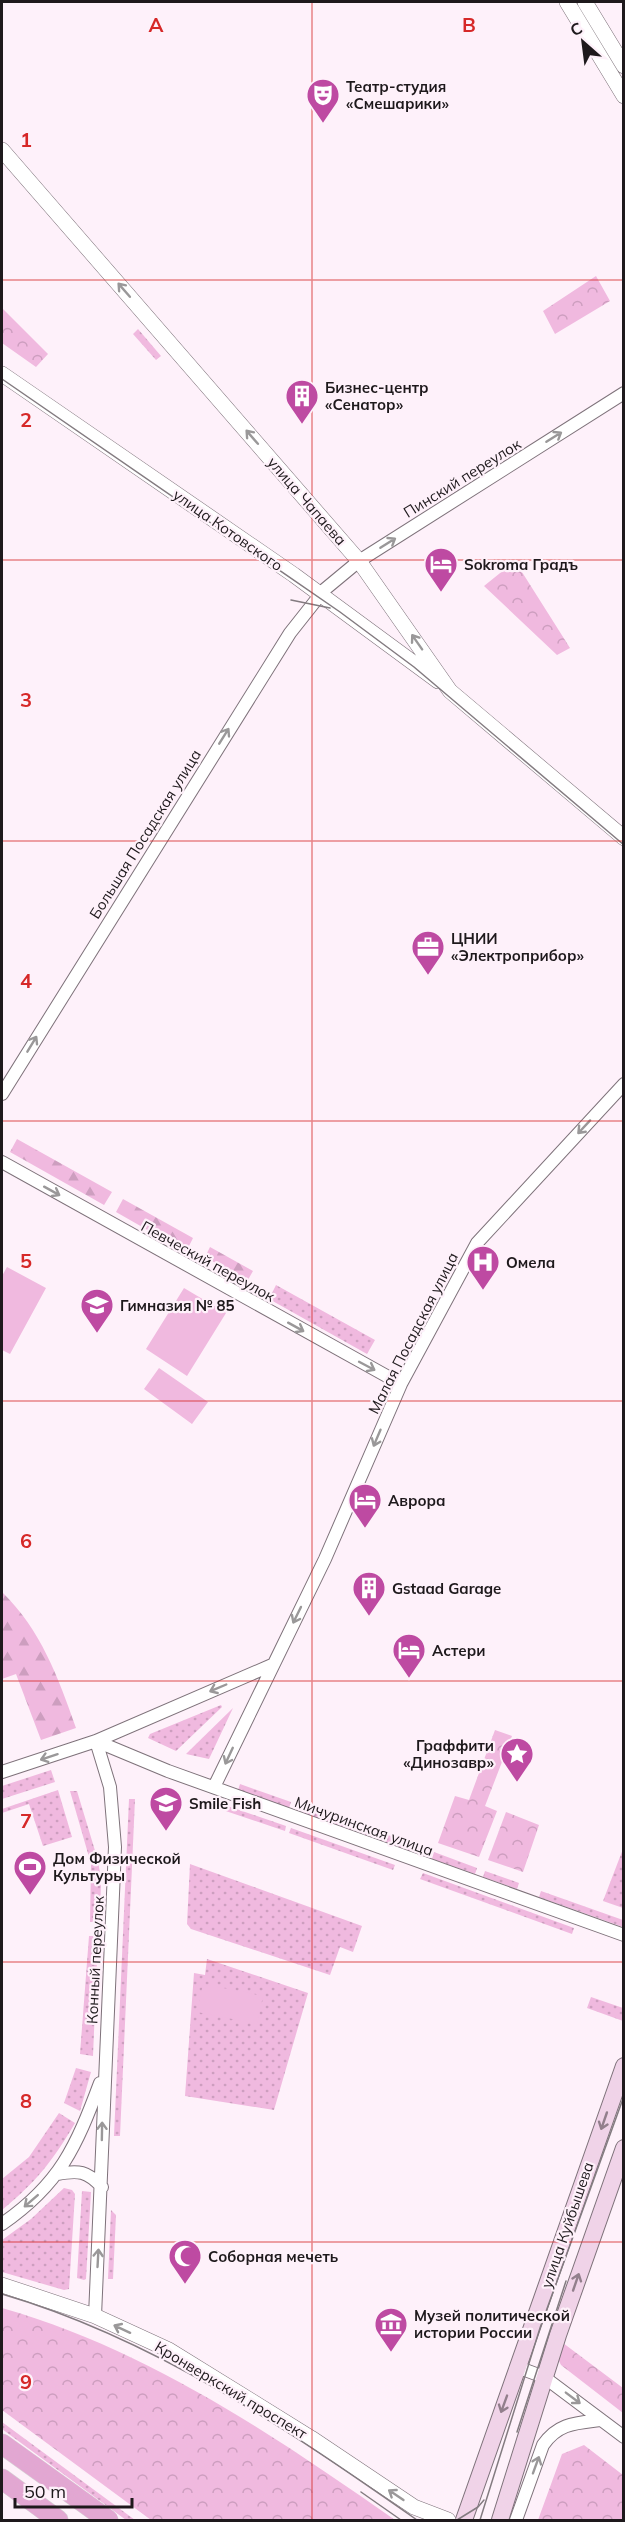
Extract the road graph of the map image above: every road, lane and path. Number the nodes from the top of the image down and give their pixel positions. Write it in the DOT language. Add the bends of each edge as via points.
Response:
graph roads {
  1 [pos="567,2"];
  2 [pos="585,2"];
  3 [pos="624,66"];
  4 [pos="624,96"];
  5 [pos="2,150"];
  6 [pos="2,374"];
  7 [pos="624,393"];
  8 [pos="359,561"];
  9 [pos="320,594"];
  10 [pos="450,690"];
  11 [pos="624,838"];
  12 [pos="624,1084"];
  13 [pos="2,1094"];
  14 [pos="2,1162"];
  15 [pos="401,1384"];
  16 [pos="272,1665"];
  17 [pos="96,1741"];
  18 [pos="2,1772"];
  19 [pos="214,1788"];
  20 [pos="624,1935"];
  21 [pos="624,2066"];
  22 [pos="104,2074"];
  23 [pos="624,2148"];
  24 [pos="57,2174"];
  25 [pos="102,2187"];
  26 [pos="2,2224"];
  27 [pos="2,2285"];
  28 [pos="95,2316"];
  29 [pos="517,2367"];
  30 [pos="544,2377"];
  31 [pos="601,2420"];
  32 [pos="624,2437"];
  33 [pos="2,2444"];
  34 [pos="2,2479"];
  35 [pos="58,2520"];
  36 [pos="108,2520"];
  37 [pos="448,2520"];
  38 [pos="464,2520"];
  39 [pos="500,2520"];
  40 [pos="516,2520"];
  1 -- 4 [label="street"];
  2 -- 3 [label="street"];
  8 -- 5 [label="street, улица Чапаева, one-way"];
  6 -- 9 [label="street, улица Котовского"];
  8 -- 7 [label="street, Пинский переулок, one-way"];
  8 -- 9 [label="street, Пинский переулок"];
  10 -- 8 [label="street, улица Чапаева, one-way"];
  9 -- 10 [label="street, улица Котовского"];
  13 -- 9 [label="street, Большая Посадская улица, one-way" via="283,643"];
  10 -- 11 [label="street, улица Чапаева"];
  12 -- 15 [label="street, Малая Посадская улица, one-way" via="477,1243"];
  14 -- 15 [label="street, Певческий переулок, one-way"];
  15 -- 16 [label="street, Малая Посадская улица, one-way" via="325,1559"];
  16 -- 17 [label="street, one-way"];
  16 -- 19 [label="street, Малая Посадская улица, one-way"];
  17 -- 18 [label="street, one-way"];
  17 -- 19 [label="street, Мичуринская улица"];
  17 -- 22 [label="street, Конный переулок" via="110,1787 115,1847"];
  19 -- 20 [label="street, Мичуринская улица"];
  21 -- 29 [label="main road, улица Куйбышева, one-way"];
  22 -- 24 [label="street, Конный переулок" via="74,2148"];
  25 -- 22 [label="street, Конный переулок, one-way"];
  30 -- 23 [label="main road, улица Куйбышева, one-way"];
  24 -- 25 [label="street" via="80,2170"];
  24 -- 26 [label="street, Конный переулок, one-way" via="38,2196"];
  28 -- 25 [label="street, Конный переулок, one-way"];
  27 -- 28 [label="street, Кронверкский проспект"];
  37 -- 28 [label="street, Кронверкский проспект, one-way" via="414,2507 169,2350"];
  29 -- 30 [label="street"];
  29 -- 38 [label="main road, улица Куйбышева, one-way"];
  30 -- 31 [label="street, one-way"];
  30 -- 39 [label="main road, улица Куйбышева"];
  31 -- 32 [label="street"];
  40 -- 31 [label="street, one-way" via="550,2435 566,2424"];
  33 -- 36 [label="main road"];
  34 -- 35 [label="main road"];
}
